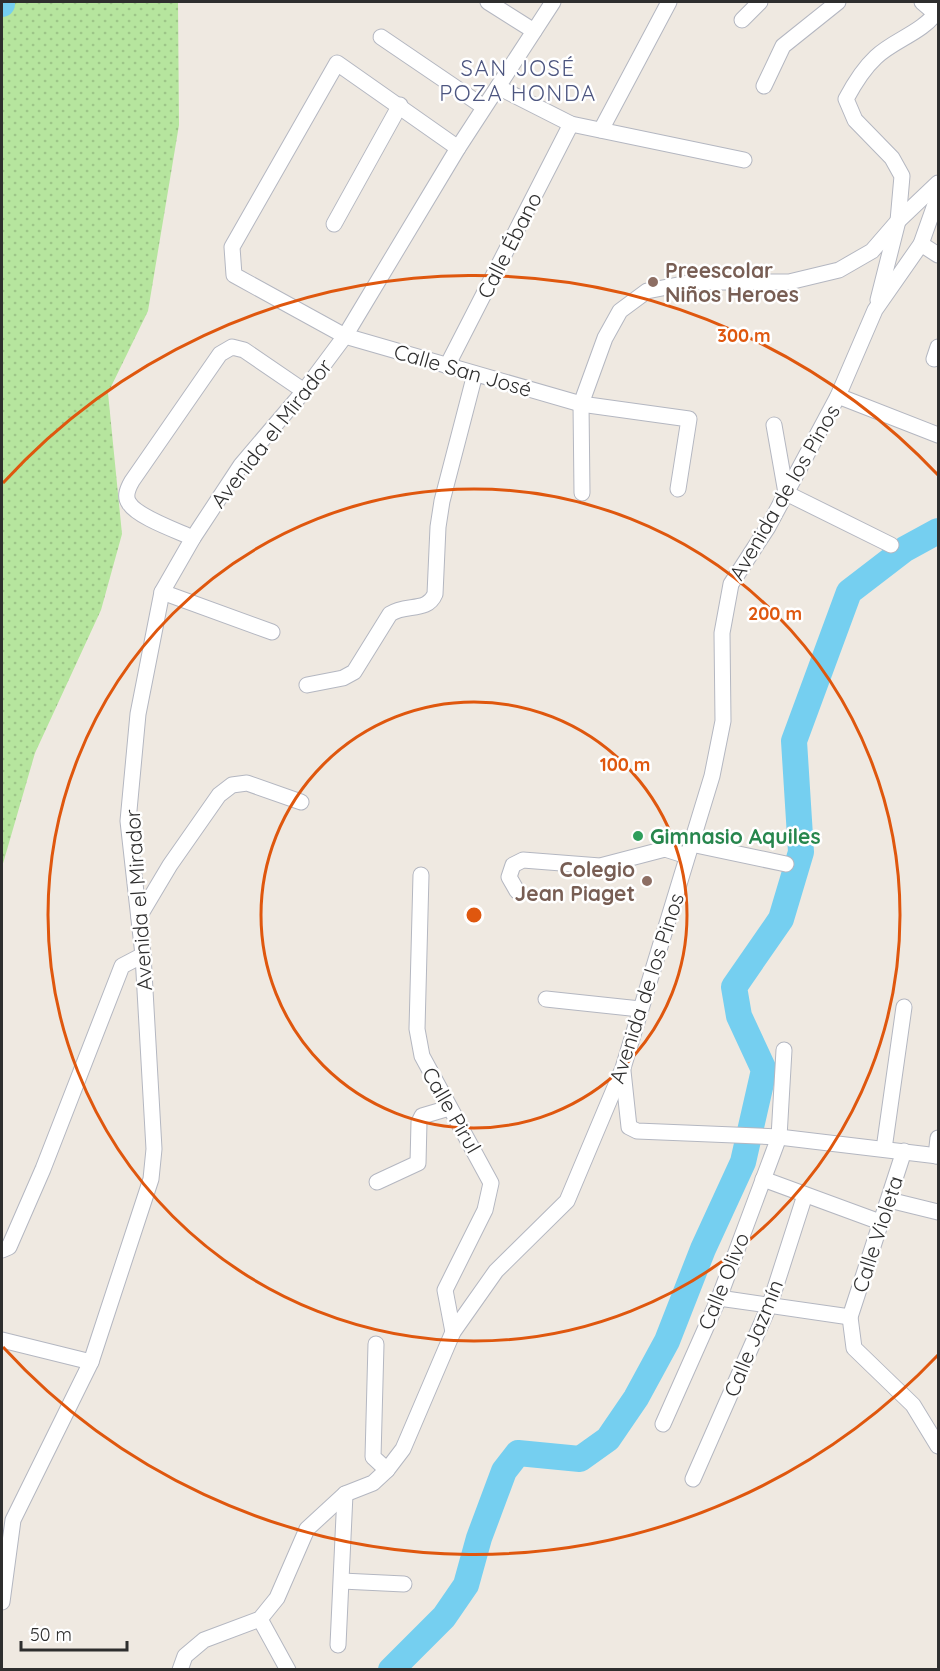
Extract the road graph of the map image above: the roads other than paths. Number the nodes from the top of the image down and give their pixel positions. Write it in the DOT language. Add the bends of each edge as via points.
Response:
graph roads {
  1 [pos="488,2"];
  2 [pos="553,2"];
  3 [pos="669,2"];
  4 [pos="760,2"];
  5 [pos="838,2"];
  6 [pos="922,2"];
  7 [pos="937,12"];
  8 [pos="741,20"];
  9 [pos="534,31"];
  10 [pos="381,37"];
  11 [pos="764,86"];
  12 [pos="498,87"];
  13 [pos="400,105"];
  14 [pos="484,107"];
  15 [pos="572,124"];
  16 [pos="601,130"];
  17 [pos="458,148"];
  18 [pos="744,160"];
  19 [pos="939,183"];
  20 [pos="939,196"];
  21 [pos="898,221"];
  22 [pos="334,224"];
  23 [pos="921,244"];
  24 [pos="939,255"];
  25 [pos="875,310"];
  26 [pos="345,336"];
  27 [pos="447,366"];
  28 [pos="475,374"];
  29 [pos="304,391"];
  30 [pos="838,396"];
  31 [pos="581,404"];
  32 [pos="774,425"];
  33 [pos="939,435"];
  34 [pos="678,489"];
  35 [pos="582,493"];
  36 [pos="786,493"];
  37 [pos="193,538"];
  38 [pos="891,545"];
  39 [pos="162,592"];
  40 [pos="272,632"];
  41 [pos="307,685"];
  42 [pos="301,802"];
  43 [pos="689,850"];
  44 [pos="786,864"];
  45 [pos="421,875"];
  46 [pos="517,891"];
  47 [pos="139,917"];
  48 [pos="143,955"];
  49 [pos="546,999"];
  50 [pos="904,1007"];
  51 [pos="640,1009"];
  52 [pos="784,1050"];
  53 [pos="623,1068"];
  54 [pos="449,1108"];
  55 [pos="782,1137"];
  56 [pos="939,1138"];
  57 [pos="884,1149"];
  58 [pos="904,1151"];
  59 [pos="937,1156"];
  60 [pos="763,1179"];
  61 [pos="376,1182"];
  62 [pos="805,1195"];
  63 [pos="889,1200"];
  64 [pos="939,1212"];
  65 [pos="880,1222"];
  66 [pos="2,1250"];
  67 [pos="719,1298"];
  68 [pos="770,1304"];
  69 [pos="850,1317"];
  70 [pos="453,1332"];
  71 [pos="2,1340"];
  72 [pos="376,1344"];
  73 [pos="91,1362"];
  74 [pos="663,1424"];
  75 [pos="939,1446"];
  76 [pos="387,1470"];
  77 [pos="693,1479"];
  78 [pos="345,1494"];
  79 [pos="342,1581"];
  80 [pos="404,1584"];
  81 [pos="2,1602"];
  82 [pos="260,1619"];
  83 [pos="338,1645"];
  84 [pos="180,1670"];
  85 [pos="288,1670"];
  1 -- 9 [label="street"];
  2 -- 9 [label="street, Avenida el Mirador"];
  3 -- 16 [label="street"];
  4 -- 8 [label="street"];
  5 -- 11 [label="street" via="783,46"];
  6 -- 7 [label="street"];
  7 -- 21 [label="street" via="929,22 876,57 846,99 855,120 892,158 902,176"];
  9 -- 12 [label="street, Avenida el Mirador"];
  10 -- 14 [label="street"];
  12 -- 14 [label="street, Avenida el Mirador"];
  12 -- 15 [label="street"];
  13 -- 17 [label="street"];
  13 -- 22 [label="street"];
  13 -- 26 [label="street, Calle San José" via="337,63 232,247 234,275"];
  14 -- 17 [label="street, Avenida el Mirador"];
  15 -- 16 [label="street"];
  15 -- 27 [label="street, Calle Ébano"];
  16 -- 18 [label="street"];
  17 -- 26 [label="street, Avenida el Mirador"];
  19 -- 21 [label="street"];
  20 -- 23 [label="street, Avenida de los Pinos"];
  21 -- 25 [label="street"];
  21 -- 31 [label="street" via="872,252 839,270 789,282 693,282 647,291 620,311 605,338"];
  23 -- 24 [label="street"];
  23 -- 25 [label="street, Avenida de los Pinos"];
  25 -- 30 [label="street, Avenida de los Pinos"];
  26 -- 27 [label="street, Calle San José"];
  26 -- 29 [label="street, Avenida el Mirador"];
  27 -- 28 [label="street, Calle San José"];
  28 -- 31 [label="street, Calle San José"];
  28 -- 41 [label="street" via="442,501 432,603 396,609 390,614 354,672"];
  29 -- 37 [label="street, Avenida el Mirador" via="241,465"];
  29 -- 37 [label="street" via="244,350 232,347 220,354 126,494 136,511"];
  30 -- 33 [label="street"];
  30 -- 36 [label="street, Avenida de los Pinos"];
  31 -- 34 [label="street, Calle San José" via="689,419"];
  31 -- 35 [label="street"];
  32 -- 36 [label="street"];
  36 -- 38 [label="street"];
  36 -- 43 [label="street, Avenida de los Pinos" via="730,584 722,633 723,721 712,776"];
  37 -- 39 [label="street, Avenida el Mirador"];
  39 -- 40 [label="street"];
  39 -- 47 [label="street, Avenida el Mirador" via="138,714 128,821"];
  42 -- 47 [label="street" via="247,783 232,785 219,795"];
  43 -- 44 [label="street"];
  43 -- 46 [label="street" via="665,849 600,866 523,860 513,866 509,877"];
  43 -- 51 [label="street, Avenida de los Pinos"];
  45 -- 54 [label="street, Calle Pirul" via="417,1029 422,1056"];
  47 -- 48 [label="street, Avenida el Mirador"];
  48 -- 66 [label="street" via="122,966 43,1169 9,1247"];
  48 -- 73 [label="street, Avenida el Mirador" via="152,1169"];
  49 -- 51 [label="street"];
  50 -- 57 [label="street"];
  51 -- 53 [label="street, Avenida de los Pinos"];
  52 -- 55 [label="street, Calle Olivo"];
  53 -- 55 [label="street" via="629,1128"];
  53 -- 70 [label="street, Avenida de los Pinos" via="567,1201 496,1271"];
  54 -- 61 [label="street" via="422,1116 418,1163"];
  54 -- 70 [label="street, Calle Pirul" via="491,1183 485,1210 445,1290"];
  55 -- 57 [label="street"];
  55 -- 60 [label="street, Calle Olivo"];
  56 -- 59 [label="street"];
  57 -- 58 [label="street"];
  58 -- 59 [label="street"];
  58 -- 63 [label="street, Calle Violeta"];
  60 -- 62 [label="street"];
  60 -- 67 [label="street, Calle Olivo"];
  62 -- 65 [label="street"];
  62 -- 68 [label="street, Calle Jazmín"];
  63 -- 64 [label="street"];
  63 -- 65 [label="street, Calle Violeta"];
  65 -- 69 [label="street, Calle Violeta"];
  67 -- 68 [label="street"];
  67 -- 74 [label="street, Calle Olivo"];
  68 -- 69 [label="street"];
  68 -- 77 [label="street, Calle Jazmín"];
  69 -- 75 [label="street" via="855,1348 913,1405"];
  70 -- 76 [label="street, Avenida de los Pinos" via="403,1449"];
  71 -- 73 [label="street"];
  72 -- 76 [label="street" via="373,1457"];
  73 -- 81 [label="street, Avenida el Mirador" via="13,1520"];
  76 -- 78 [label="street, Avenida de los Pinos" via="373,1483"];
  78 -- 79 [label="street"];
  78 -- 82 [label="street, Avenida de los Pinos" via="307,1529 277,1598"];
  79 -- 80 [label="street"];
  79 -- 83 [label="street"];
  82 -- 84 [label="street" via="204,1640 185,1656"];
  82 -- 85 [label="street"];
}
